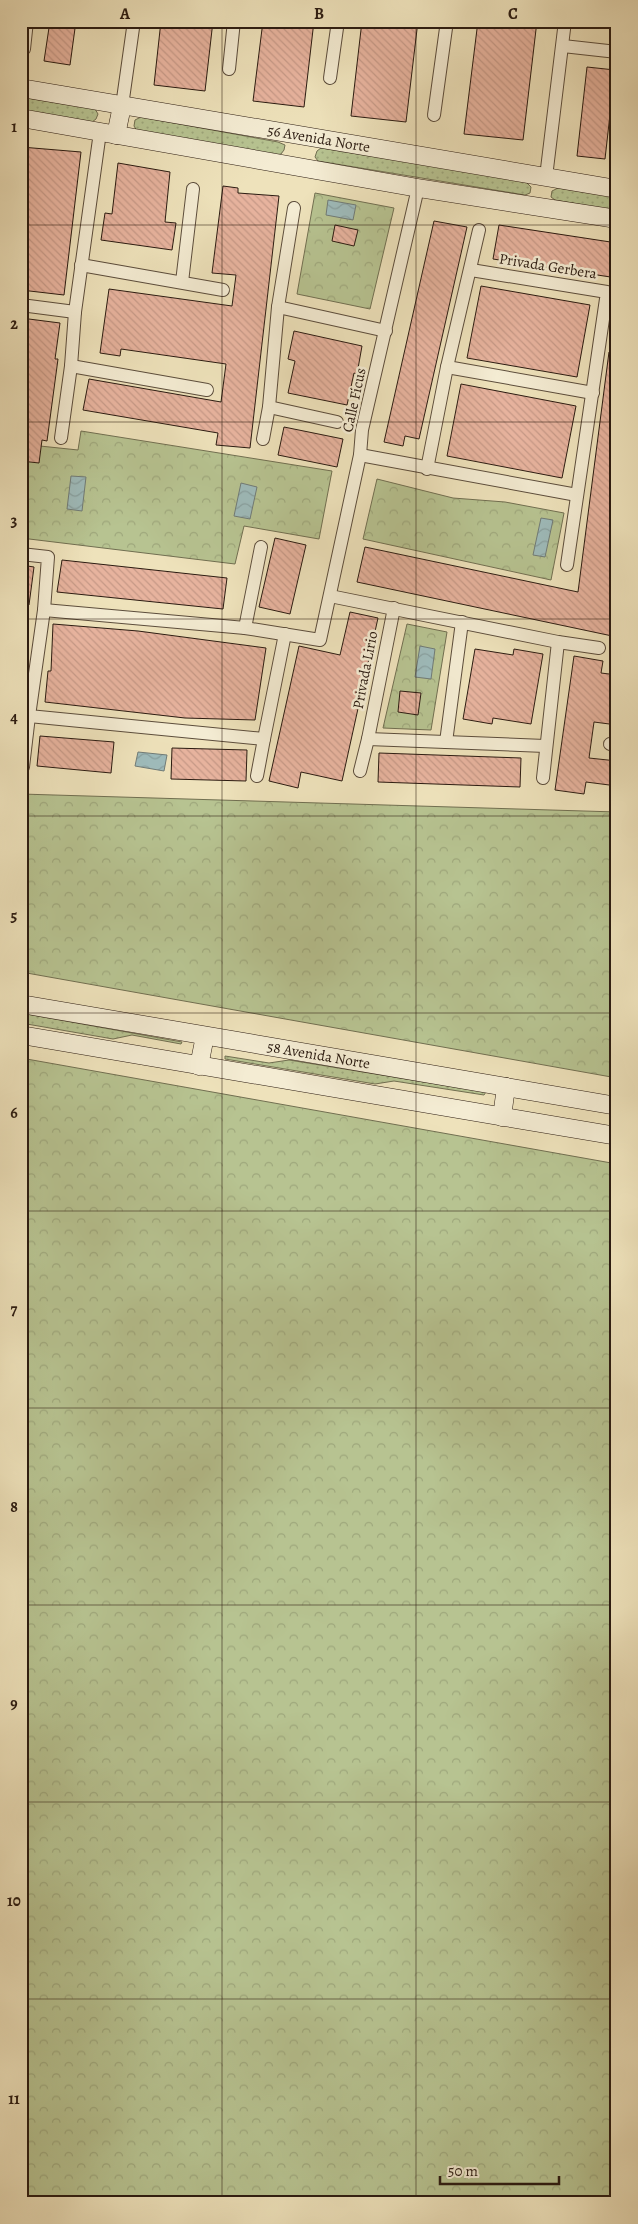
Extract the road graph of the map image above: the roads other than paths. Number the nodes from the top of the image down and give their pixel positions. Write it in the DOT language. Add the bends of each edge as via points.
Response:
graph roads {
  1 [pos="27,21"];
  2 [pos="134,21"];
  3 [pos="234,21"];
  4 [pos="338,21"];
  5 [pos="447,21"];
  6 [pos="565,21"];
  7 [pos="563,46"];
  8 [pos="24,49"];
  9 [pos="617,52"];
  10 [pos="229,69"];
  11 [pos="330,78"];
  12 [pos="21,88"];
  13 [pos="122,106"];
  14 [pos="434,115"];
  15 [pos="21,118"];
  16 [pos="108,134"];
  17 [pos="303,137"];
  18 [pos="296,166"];
  19 [pos="546,177"];
  20 [pos="418,188"];
  21 [pos="193,189"];
  22 [pos="617,189"];
  23 [pos="536,205"];
  24 [pos="294,208"];
  25 [pos="617,219"];
  26 [pos="479,230"];
  27 [pos="81,265"];
  28 [pos="471,270"];
  29 [pos="182,282"];
  30 [pos="222,290"];
  31 [pos="21,305"];
  32 [pos="278,307"];
  33 [pos="75,312"];
  34 [pos="386,331"];
  35 [pos="71,366"];
  36 [pos="447,367"];
  37 [pos="207,390"];
  38 [pos="593,394"];
  39 [pos="269,406"];
  40 [pos="337,422"];
  41 [pos="60,438"];
  42 [pos="263,439"];
  43 [pos="360,455"];
  44 [pos="427,469"];
  45 [pos="577,495"];
  46 [pos="260,547"];
  47 [pos="21,554"];
  48 [pos="567,565"];
  49 [pos="330,596"];
  50 [pos="394,608"];
  51 [pos="44,610"];
  52 [pos="462,622"];
  53 [pos="245,628"];
  54 [pos="285,634"];
  55 [pos="558,642"];
  56 [pos="599,648"];
  57 [pos="29,716"];
  58 [pos="264,739"];
  59 [pos="368,739"];
  60 [pos="446,742"];
  61 [pos="546,746"];
  62 [pos="22,767"];
  63 [pos="360,772"];
  64 [pos="257,776"];
  65 [pos="543,778"];
  66 [pos="21,1004"];
  67 [pos="21,1035"];
  68 [pos="204,1036"];
  69 [pos="199,1066"];
  70 [pos="506,1087"];
  71 [pos="617,1106"];
  72 [pos="502,1117"];
  73 [pos="617,1136"];
  1 -- 8 [label="street"];
  2 -- 13 [label="street"];
  3 -- 10 [label="street"];
  4 -- 11 [label="street"];
  5 -- 14 [label="street"];
  6 -- 7 [label="street"];
  7 -- 9 [label="street"];
  7 -- 19 [label="street"];
  12 -- 13 [label="main road, 56 Avenida Norte"];
  13 -- 16 [label="main road"];
  13 -- 17 [label="main road, 56 Avenida Norte"];
  15 -- 16 [label="main road, 56 Avenida Norte"];
  16 -- 18 [label="main road, 56 Avenida Norte"];
  16 -- 27 [label="street"];
  17 -- 18 [label="main road"];
  17 -- 19 [label="main road, 56 Avenida Norte"];
  18 -- 20 [label="main road, 56 Avenida Norte"];
  19 -- 22 [label="main road, 56 Avenida Norte"];
  19 -- 23 [label="main road"];
  20 -- 23 [label="main road, 56 Avenida Norte"];
  20 -- 34 [label="street, Calle Ficus"];
  21 -- 29 [label="street"];
  23 -- 25 [label="main road, 56 Avenida Norte"];
  24 -- 32 [label="street"];
  26 -- 28 [label="street"];
  27 -- 29 [label="street"];
  27 -- 33 [label="street"];
  28 -- 36 [label="street"];
  28 -- 38 [label="street, Privada Gerbera" via="607,292"];
  29 -- 30 [label="street"];
  31 -- 33 [label="street"];
  32 -- 34 [label="street"];
  32 -- 39 [label="street"];
  33 -- 35 [label="street"];
  34 -- 43 [label="street, Calle Ficus" via="362,430"];
  35 -- 37 [label="street"];
  35 -- 41 [label="street"];
  36 -- 38 [label="street"];
  36 -- 44 [label="street"];
  38 -- 45 [label="street, Privada Gerbera"];
  39 -- 40 [label="street"];
  39 -- 42 [label="street"];
  43 -- 44 [label="street"];
  43 -- 49 [label="street, Calle Ficus"];
  44 -- 45 [label="street"];
  45 -- 48 [label="street, Privada Gerbera"];
  46 -- 53 [label="street"];
  47 -- 51 [label="street" via="48,558"];
  49 -- 50 [label="street"];
  49 -- 54 [label="street, Calle Ficus" via="320,640"];
  50 -- 52 [label="street"];
  50 -- 59 [label="street, Privada Lirio"];
  51 -- 53 [label="street"];
  51 -- 57 [label="street"];
  52 -- 55 [label="street"];
  52 -- 60 [label="street"];
  53 -- 54 [label="street"];
  54 -- 58 [label="street"];
  55 -- 56 [label="street"];
  55 -- 61 [label="street"];
  57 -- 58 [label="street"];
  57 -- 62 [label="street"];
  58 -- 64 [label="street"];
  59 -- 60 [label="street"];
  59 -- 63 [label="street, Privada Lirio"];
  60 -- 61 [label="street"];
  61 -- 65 [label="street"];
  66 -- 68 [label="main road, 58 Avenida Norte"];
  67 -- 69 [label="main road, 58 Avenida Norte"];
  68 -- 69 [label="main road"];
  68 -- 70 [label="main road, 58 Avenida Norte"];
  69 -- 72 [label="main road, 58 Avenida Norte"];
  70 -- 71 [label="main road, 58 Avenida Norte"];
  70 -- 72 [label="main road"];
  72 -- 73 [label="main road, 58 Avenida Norte"];
}
